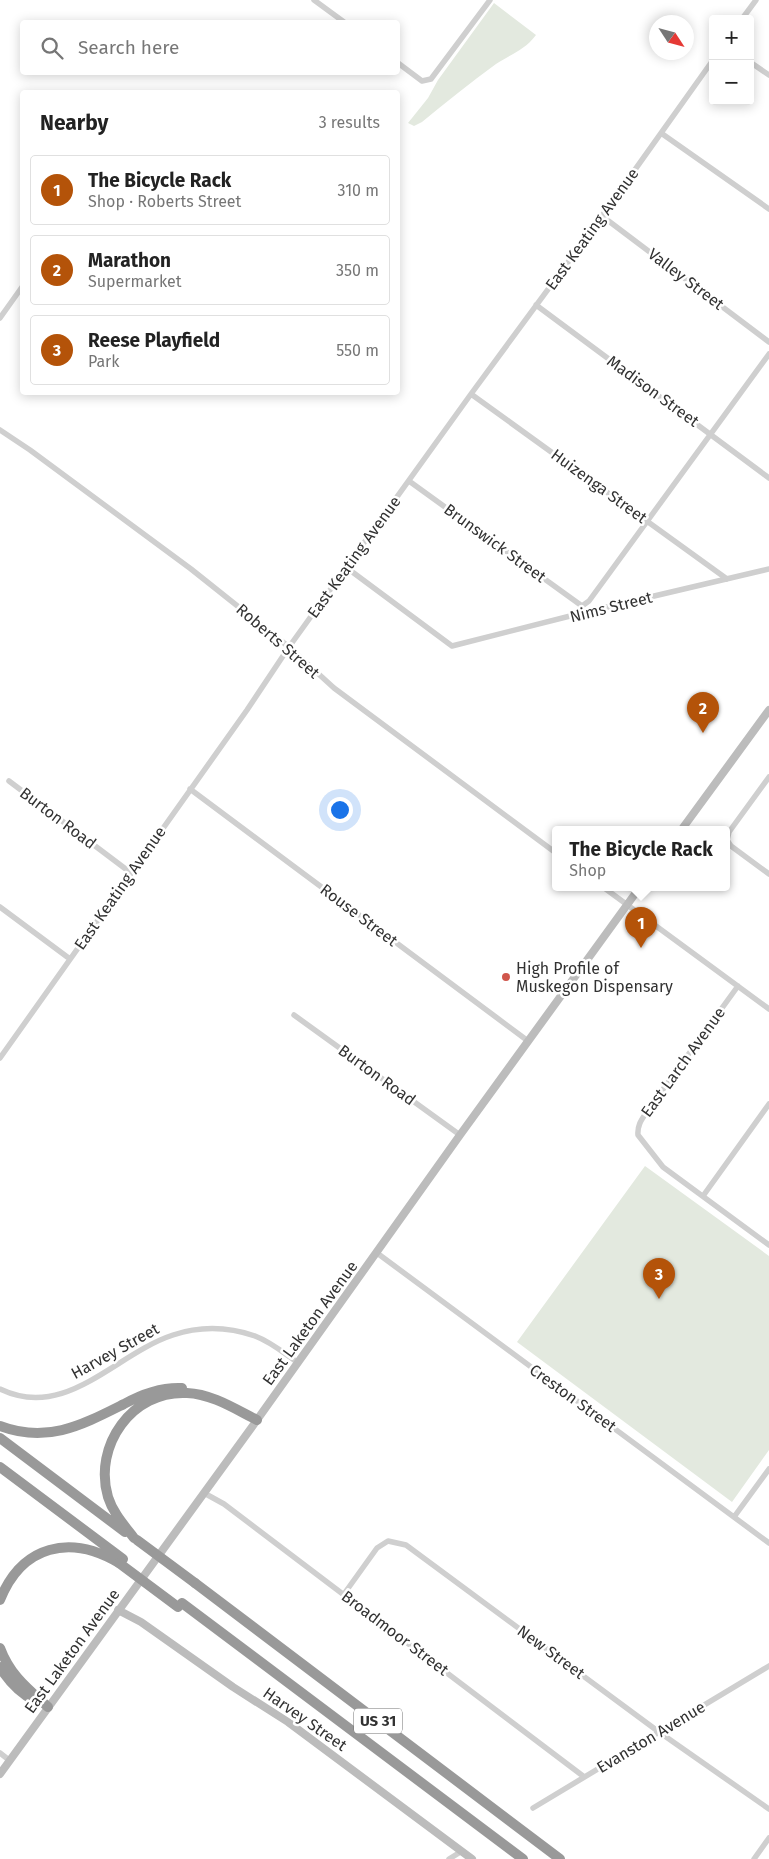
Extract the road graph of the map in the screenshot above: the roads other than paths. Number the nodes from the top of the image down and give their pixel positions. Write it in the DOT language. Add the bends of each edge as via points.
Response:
graph roads {
  1 [pos="314,0"];
  2 [pos="490,0"];
  3 [pos="756,0"];
  4 [pos="745,15"];
  5 [pos="341,20"];
  6 [pos="400,65"];
  7 [pos="754,65"];
  8 [pos="709,66"];
  9 [pos="769,76"];
  10 [pos="662,132"];
  11 [pos="769,209"];
  12 [pos="602,216"];
  13 [pos="20,290"];
  14 [pos="536,305"];
  15 [pos="0,318"];
  16 [pos="769,342"];
  17 [pos="769,354"];
  18 [pos="471,394"];
  19 [pos="0,430"];
  20 [pos="712,434"];
  21 [pos="769,478"];
  22 [pos="409,481"];
  23 [pos="647,521"];
  24 [pos="347,568"];
  25 [pos="769,568"];
  26 [pos="727,579"];
  27 [pos="289,647"];
  28 [pos="769,710"];
  29 [pos="769,777"];
  30 [pos="9,782"];
  31 [pos="190,789"];
  32 [pos="684,826"];
  33 [pos="730,832"];
  34 [pos="730,844"];
  35 [pos="552,850"];
  36 [pos="131,873"];
  37 [pos="769,874"];
  38 [pos="609,891"];
  39 [pos="637,891"];
  40 [pos="628,904"];
  41 [pos="0,907"];
  42 [pos="70,959"];
  43 [pos="738,986"];
  44 [pos="769,1009"];
  45 [pos="294,1015"];
  46 [pos="528,1041"];
  47 [pos="0,1058"];
  48 [pos="769,1104"];
  49 [pos="460,1135"];
  50 [pos="702,1196"];
  51 [pos="769,1245"];
  52 [pos="377,1253"];
  53 [pos="297,1362"];
  54 [pos="0,1389"];
  55 [pos="257,1420"];
  56 [pos="0,1426"];
  57 [pos="0,1438"];
  58 [pos="0,1467"];
  59 [pos="769,1469"];
  60 [pos="204,1493"];
  61 [pos="734,1517"];
  62 [pos="135,1539"];
  63 [pos="769,1543"];
  64 [pos="121,1561"];
  65 [pos="344,1594"];
  66 [pos="0,1600"];
  67 [pos="118,1610"];
  68 [pos="0,1648"];
  69 [pos="769,1666"];
  70 [pos="0,1668"];
  71 [pos="48,1707"];
  72 [pos="659,1732"];
  73 [pos="0,1753"];
  74 [pos="9,1760"];
  75 [pos="0,1774"];
  76 [pos="583,1776"];
  77 [pos="533,1808"];
  78 [pos="769,1808"];
  79 [pos="769,1838"];
  80 [pos="462,1851"];
  81 [pos="449,1859"];
  82 [pos="472,1859"];
  83 [pos="523,1859"];
  84 [pos="560,1859"];
  85 [pos="754,1859"];
  1 -- 5 [label="street"];
  2 -- 6 [label="street" via="436,74 426,81 418,79"];
  3 -- 4 [label="street"];
  7 -- 9 [label="street"];
  8 -- 10 [label="street, East Keating Avenue"];
  10 -- 11 [label="street"];
  10 -- 12 [label="street, East Keating Avenue"];
  12 -- 14 [label="street, East Keating Avenue"];
  12 -- 16 [label="street, Valley Street"];
  13 -- 15 [label="street"];
  14 -- 18 [label="street, East Keating Avenue"];
  14 -- 20 [label="street, Madison Street"];
  17 -- 20 [label="street"];
  18 -- 22 [label="street, East Keating Avenue"];
  18 -- 23 [label="street, Huizenga Street"];
  19 -- 27 [label="street, Roberts Street" via="124,518"];
  20 -- 21 [label="street, Madison Street"];
  20 -- 23 [label="street"];
  22 -- 23 [label="street, Brunswick Street" via="582,606 589,601"];
  22 -- 24 [label="street, East Keating Avenue"];
  23 -- 26 [label="street, Huizenga Street"];
  24 -- 26 [label="street, Nims Street" via="452,646"];
  24 -- 27 [label="street, East Keating Avenue"];
  25 -- 26 [label="street, Nims Street"];
  27 -- 31 [label="street, East Keating Avenue"];
  27 -- 35 [label="street, Roberts Street" via="334,688"];
  28 -- 32 [label="main road"];
  29 -- 33 [label="street"];
  30 -- 36 [label="street, Burton Road"];
  31 -- 36 [label="street, East Keating Avenue"];
  31 -- 46 [label="street, Rouse Street"];
  34 -- 37 [label="street"];
  36 -- 42 [label="street, East Keating Avenue"];
  38 -- 40 [label="street"];
  39 -- 40 [label="main road, East Laketon Avenue"];
  40 -- 43 [label="street"];
  40 -- 46 [label="main road, East Laketon Avenue"];
  41 -- 42 [label="street"];
  42 -- 47 [label="street, East Keating Avenue"];
  43 -- 44 [label="street"];
  43 -- 50 [label="street, East Larch Avenue" via="639,1124 638,1134 664,1167"];
  45 -- 49 [label="street, Burton Road"];
  46 -- 49 [label="main road, East Laketon Avenue"];
  48 -- 50 [label="street"];
  49 -- 52 [label="main road, East Laketon Avenue"];
  50 -- 51 [label="street"];
  52 -- 53 [label="main road, East Laketon Avenue"];
  52 -- 61 [label="street, Creston Street"];
  53 -- 54 [label="street, Harvey Street" via="256,1336 208,1329 174,1334 156,1342 64,1394 41,1399 26,1398"];
  53 -- 55 [label="main road, East Laketon Avenue"];
  55 -- 56 [label="highway" via="231,1401 216,1395 170,1387 135,1398 82,1424 47,1434 25,1433"];
  55 -- 60 [label="main road, East Laketon Avenue"];
  55 -- 62 [label="highway" via="217,1400 186,1393 161,1396 128,1416 114,1434 104,1473 113,1510"];
  57 -- 62 [label="highway, US 31"];
  58 -- 64 [label="highway, US 31"];
  59 -- 61 [label="street"];
  60 -- 65 [label="street, Broadmoor Street" via="224,1504"];
  60 -- 67 [label="main road, East Laketon Avenue"];
  61 -- 63 [label="street, Creston Street"];
  62 -- 84 [label="highway, US 31, bridge"];
  64 -- 66 [label="highway" via="85,1548 52,1550 19,1569"];
  64 -- 83 [label="highway, US 31"];
  65 -- 72 [label="street, New Street" via="377,1548 388,1541 406,1545"];
  65 -- 76 [label="street, Broadmoor Street"];
  67 -- 71 [label="main road, East Laketon Avenue"];
  67 -- 80 [label="main road, Harvey Street" via="141,1622 288,1722"];
  68 -- 71 [label="highway" via="17,1678"];
  69 -- 72 [label="street, Evanston Avenue"];
  70 -- 71 [label="highway" via="24,1695"];
  71 -- 74 [label="main road, East Laketon Avenue"];
  72 -- 76 [label="street, Evanston Avenue"];
  72 -- 78 [label="street, New Street"];
  73 -- 74 [label="street"];
  74 -- 75 [label="main road, East Laketon Avenue"];
  76 -- 77 [label="street, Evanston Avenue"];
  79 -- 85 [label="street"];
  80 -- 81 [label="street"];
  80 -- 82 [label="main road, Harvey Street"];
}
